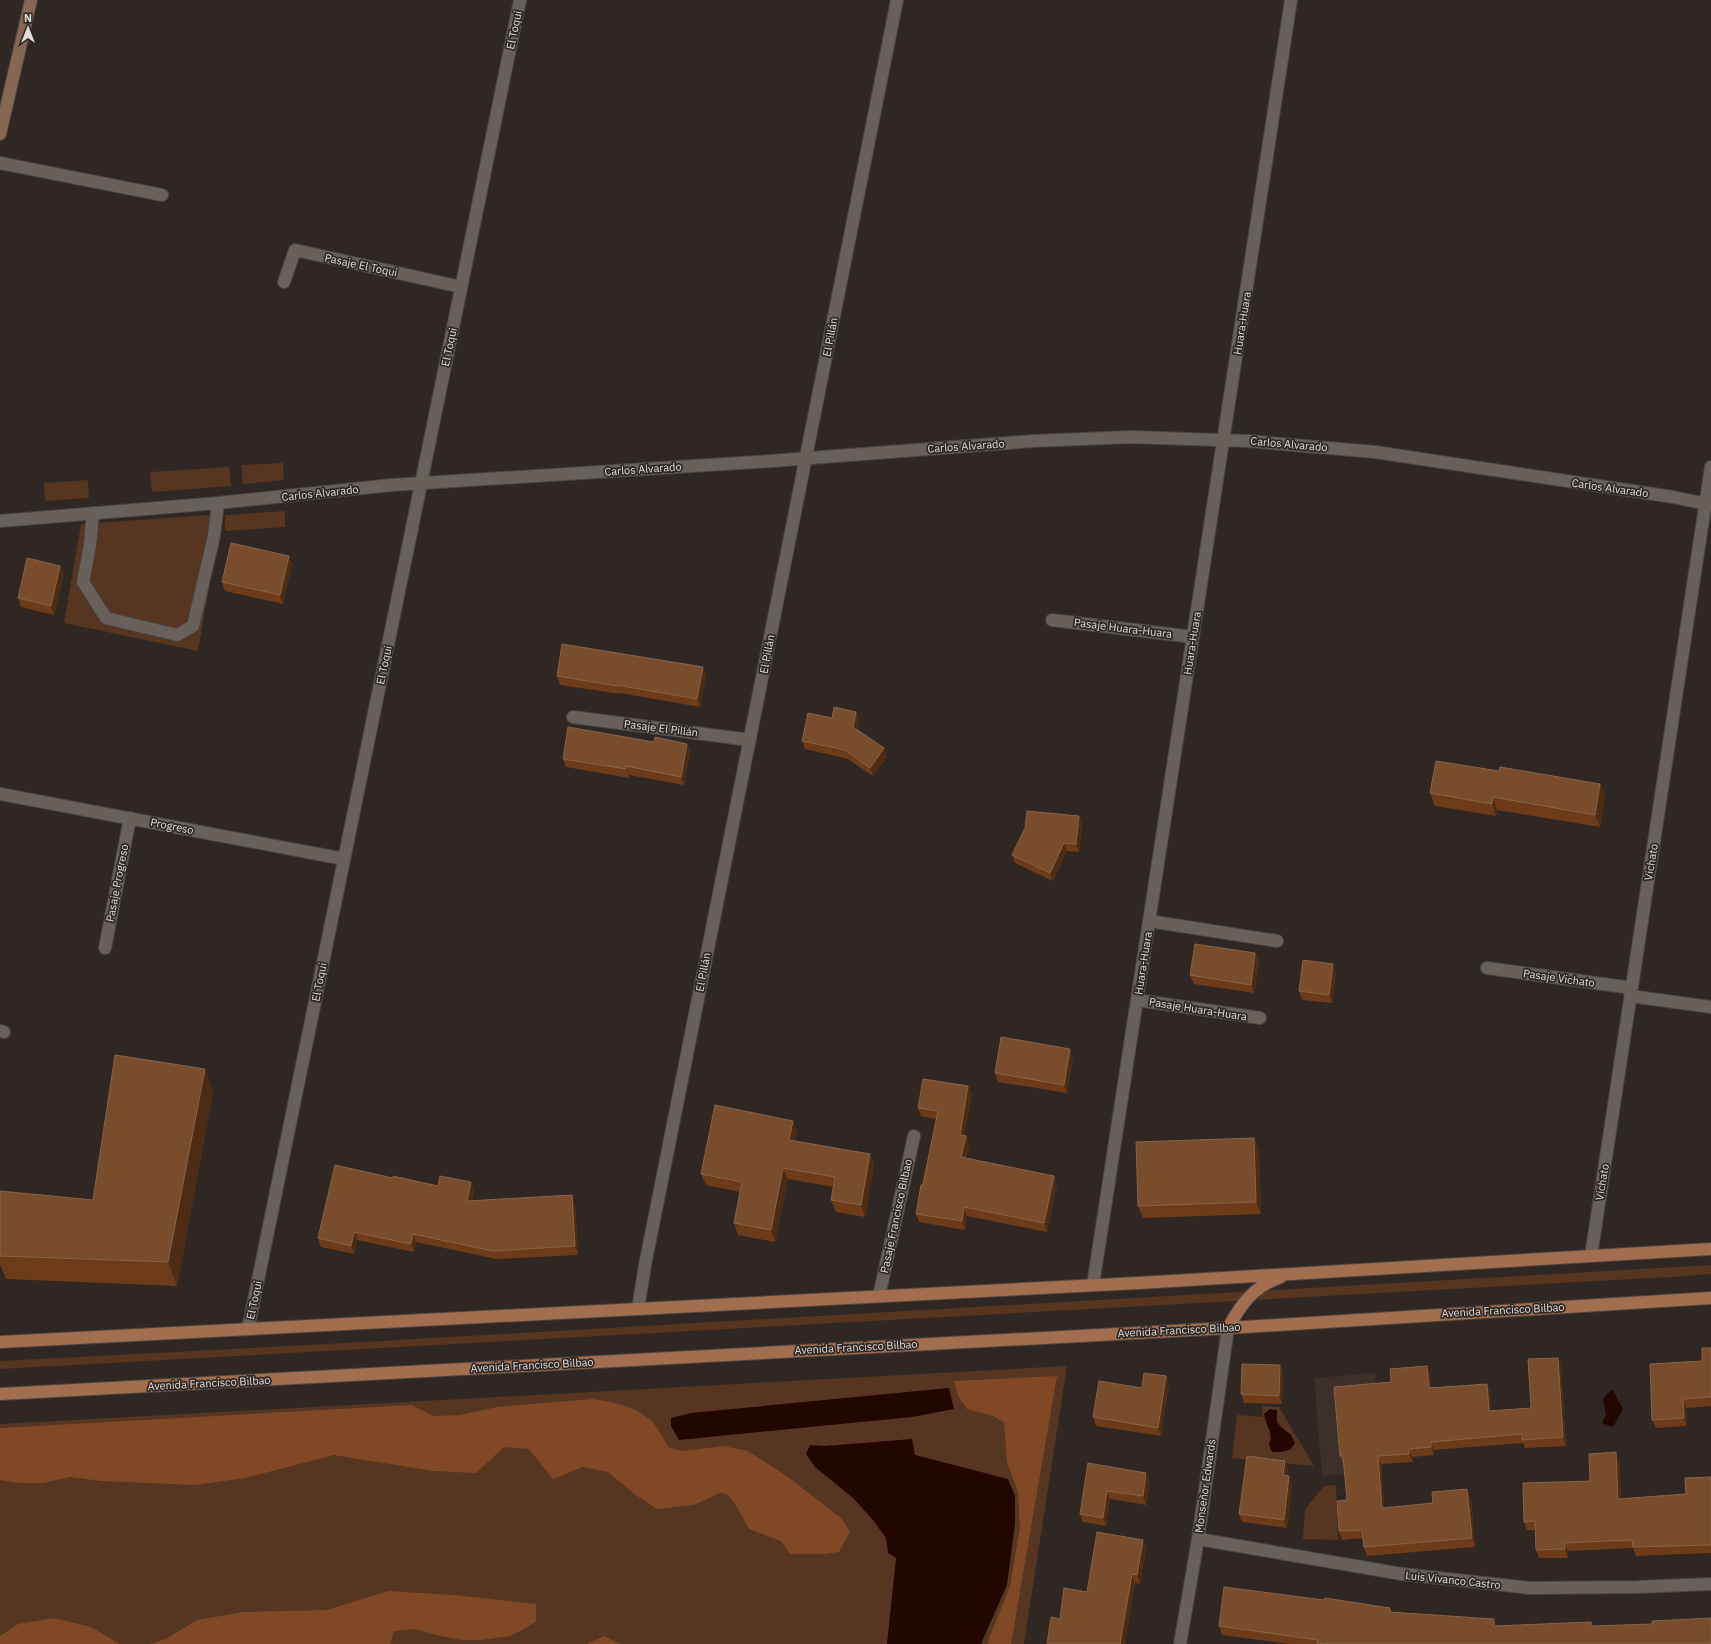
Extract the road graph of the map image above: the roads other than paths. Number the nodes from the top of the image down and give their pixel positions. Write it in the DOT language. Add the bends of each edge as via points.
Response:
graph roads {
  1 [pos="31,0"];
  2 [pos="520,0"];
  3 [pos="897,0"];
  4 [pos="1291,0"];
  5 [pos="0,134"];
  6 [pos="0,164"];
  7 [pos="162,195"];
  8 [pos="284,282"];
  9 [pos="461,287"];
  10 [pos="1224,440"];
  11 [pos="806,458"];
  12 [pos="1711,467"];
  13 [pos="420,484"];
  14 [pos="218,503"];
  15 [pos="1708,504"];
  16 [pos="93,513"];
  17 [pos="0,521"];
  18 [pos="1052,620"];
  19 [pos="1193,636"];
  20 [pos="573,717"];
  21 [pos="750,740"];
  22 [pos="0,794"];
  23 [pos="130,818"];
  24 [pos="344,858"];
  25 [pos="1149,921"];
  26 [pos="1277,941"];
  27 [pos="105,948"];
  28 [pos="1487,968"];
  29 [pos="1631,992"];
  30 [pos="1137,1000"];
  31 [pos="1711,1007"];
  32 [pos="1260,1018"];
  33 [pos="914,1136"];
  34 [pos="1711,1249"];
  35 [pos="1591,1256"];
  36 [pos="1291,1274"];
  37 [pos="1093,1285"];
  38 [pos="879,1296"];
  39 [pos="1711,1298"];
  40 [pos="638,1309"];
  41 [pos="1228,1328"];
  42 [pos="248,1329"];
  43 [pos="0,1342"];
  44 [pos="0,1394"];
  45 [pos="1198,1539"];
  46 [pos="1711,1584"];
  47 [pos="1180,1644"];
  1 -- 5 [label="main road"];
  2 -- 9 [label="street, El Toqui"];
  3 -- 11 [label="street, El Pillán"];
  4 -- 10 [label="street, Huara-Huara"];
  6 -- 7 [label="street"];
  8 -- 9 [label="street, Pasaje El Toqui" via="295,250"];
  9 -- 13 [label="street, El Toqui"];
  10 -- 11 [label="street, Carlos Alvarado" via="1116,437"];
  10 -- 15 [label="street, Carlos Alvarado" via="1375,452"];
  10 -- 19 [label="street, Huara-Huara"];
  11 -- 13 [label="street, Carlos Alvarado"];
  11 -- 21 [label="street, El Pillán"];
  12 -- 15 [label="street, Vichato"];
  13 -- 14 [label="street, Carlos Alvarado"];
  13 -- 24 [label="street, El Toqui"];
  14 -- 16 [label="street, Carlos Alvarado"];
  14 -- 16 [label="street" via="214,536 193,626 177,635 106,618 82,582 90,545"];
  15 -- 29 [label="street, Vichato"];
  16 -- 17 [label="street, Carlos Alvarado"];
  18 -- 19 [label="street, Pasaje Huara-Huara"];
  19 -- 25 [label="street, Huara-Huara"];
  20 -- 21 [label="street, Pasaje El Pillán"];
  21 -- 40 [label="street, El Pillán" via="646,1257"];
  22 -- 23 [label="street, Progreso"];
  23 -- 24 [label="street, Progreso"];
  23 -- 27 [label="street, Pasaje Progreso"];
  24 -- 42 [label="street, El Toqui"];
  25 -- 26 [label="street"];
  25 -- 30 [label="street, Huara-Huara"];
  28 -- 29 [label="street, Pasaje Vichato"];
  29 -- 31 [label="street, Pasaje Vichato"];
  29 -- 35 [label="street, Vichato"];
  30 -- 32 [label="street, Pasaje Huara-Huara"];
  30 -- 37 [label="street, Huara-Huara"];
  33 -- 38 [label="street, Pasaje Francisco Bilbao"];
  34 -- 35 [label="main road"];
  35 -- 36 [label="main road"];
  36 -- 37 [label="main road"];
  36 -- 41 [label="main road" via="1271,1280 1253,1292 1238,1308"];
  37 -- 38 [label="main road"];
  38 -- 40 [label="main road"];
  39 -- 41 [label="main road, Avenida Francisco Bilbao"];
  40 -- 42 [label="main road"];
  41 -- 44 [label="main road, Avenida Francisco Bilbao"];
  41 -- 45 [label="street, Monseñor Edwards"];
  42 -- 43 [label="main road"];
  45 -- 46 [label="street, Luis Vivanco Castro" via="1402,1574 1530,1588"];
  45 -- 47 [label="street, Monseñor Edwards"];
}
